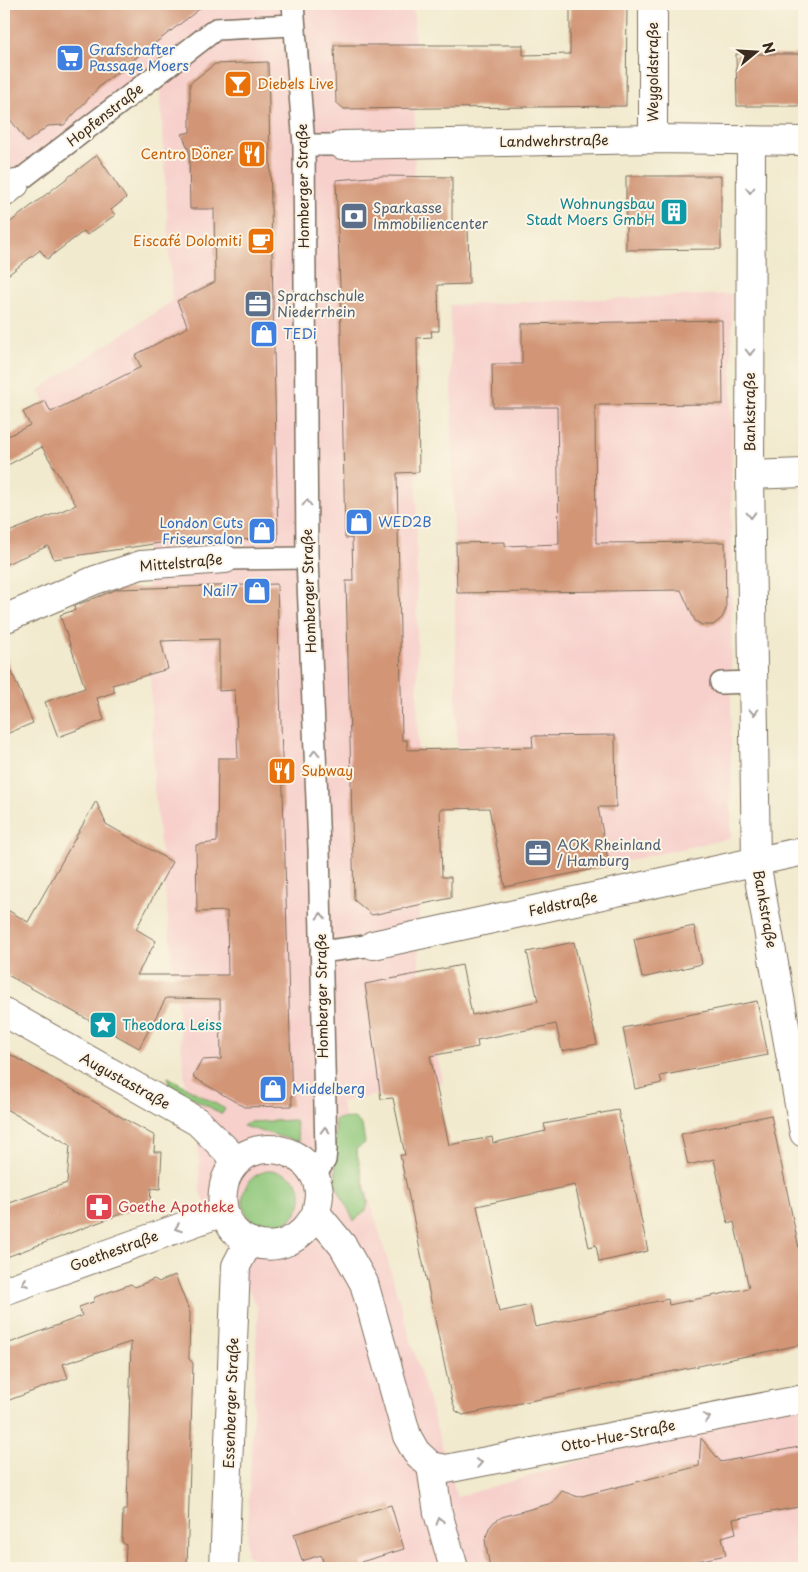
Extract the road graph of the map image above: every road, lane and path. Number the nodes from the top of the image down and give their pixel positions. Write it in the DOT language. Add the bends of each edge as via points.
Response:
graph roads {
  1 [pos="293,4"];
  2 [pos="653,4"];
  3 [pos="293,25"];
  4 [pos="652,139"];
  5 [pos="751,141"];
  6 [pos="804,142"];
  7 [pos="342,145"];
  8 [pos="304,146"];
  9 [pos="10,188"];
  10 [pos="804,473"];
  11 [pos="750,475"];
  12 [pos="307,558"];
  13 [pos="225,559"];
  14 [pos="4,619"];
  15 [pos="753,682"];
  16 [pos="720,684"];
  17 [pos="804,851"];
  18 [pos="756,862"];
  19 [pos="373,945"];
  20 [pos="321,952"];
  21 [pos="4,1012"];
  22 [pos="804,1133"];
  23 [pos="238,1161"];
  24 [pos="314,1176"];
  25 [pos="224,1212"];
  26 [pos="316,1213"];
  27 [pos="249,1241"];
  28 [pos="4,1291"];
  29 [pos="804,1399"];
  30 [pos="431,1466"];
  31 [pos="224,1568"];
  32 [pos="454,1568"];
  1 -- 3 [label="street, Homberger Straße"];
  2 -- 4 [label="street, Weygoldstraße"];
  3 -- 8 [label="street, Homberger Straße"];
  3 -- 9 [label="street, Hopfenstraße" via="216,28"];
  4 -- 5 [label="street, Landwehrstraße"];
  4 -- 7 [label="street, Landwehrstraße"];
  5 -- 6 [label="street, Landwehrstraße"];
  5 -- 11 [label="street, Bankstraße, one-way"];
  7 -- 8 [label="street, Landwehrstraße"];
  12 -- 8 [label="street, Homberger Straße, one-way"];
  10 -- 11 [label="street"];
  11 -- 15 [label="street, Bankstraße, one-way"];
  12 -- 13 [label="street, Mittelstraße"];
  20 -- 12 [label="street, Homberger Straße, one-way"];
  13 -- 14 [label="street, Mittelstraße" via="141,565 95,580"];
  15 -- 16 [label="street"];
  15 -- 18 [label="street, Bankstraße, one-way"];
  17 -- 18 [label="street, Feldstraße"];
  18 -- 19 [label="street, Feldstraße"];
  18 -- 22 [label="street, Bankstraße"];
  19 -- 20 [label="street, Feldstraße"];
  24 -- 20 [label="street, Homberger Straße, one-way" via="326,1150"];
  21 -- 23 [label="street, Augustastraße" via="198,1122"];
  23 -- 24 [label="street" via="251,1152 266,1148 286,1151 303,1161"];
  23 -- 25 [label="street" via="225,1178"];
  24 -- 26 [label="street" via="319,1193"];
  25 -- 27 [label="street" via="233,1229"];
  25 -- 28 [label="street, Goethestraße, one-way"];
  26 -- 27 [label="street" via="309,1227 292,1241 270,1246"];
  26 -- 30 [label="street" via="343,1246 364,1283 407,1436 416,1452"];
  27 -- 31 [label="street, Essenberger Straße" via="236,1266"];
  30 -- 29 [label="street, Otto-Hue-Straße, one-way" via="446,1469"];
  32 -- 30 [label="street, one-way" via="438,1513"];
}
